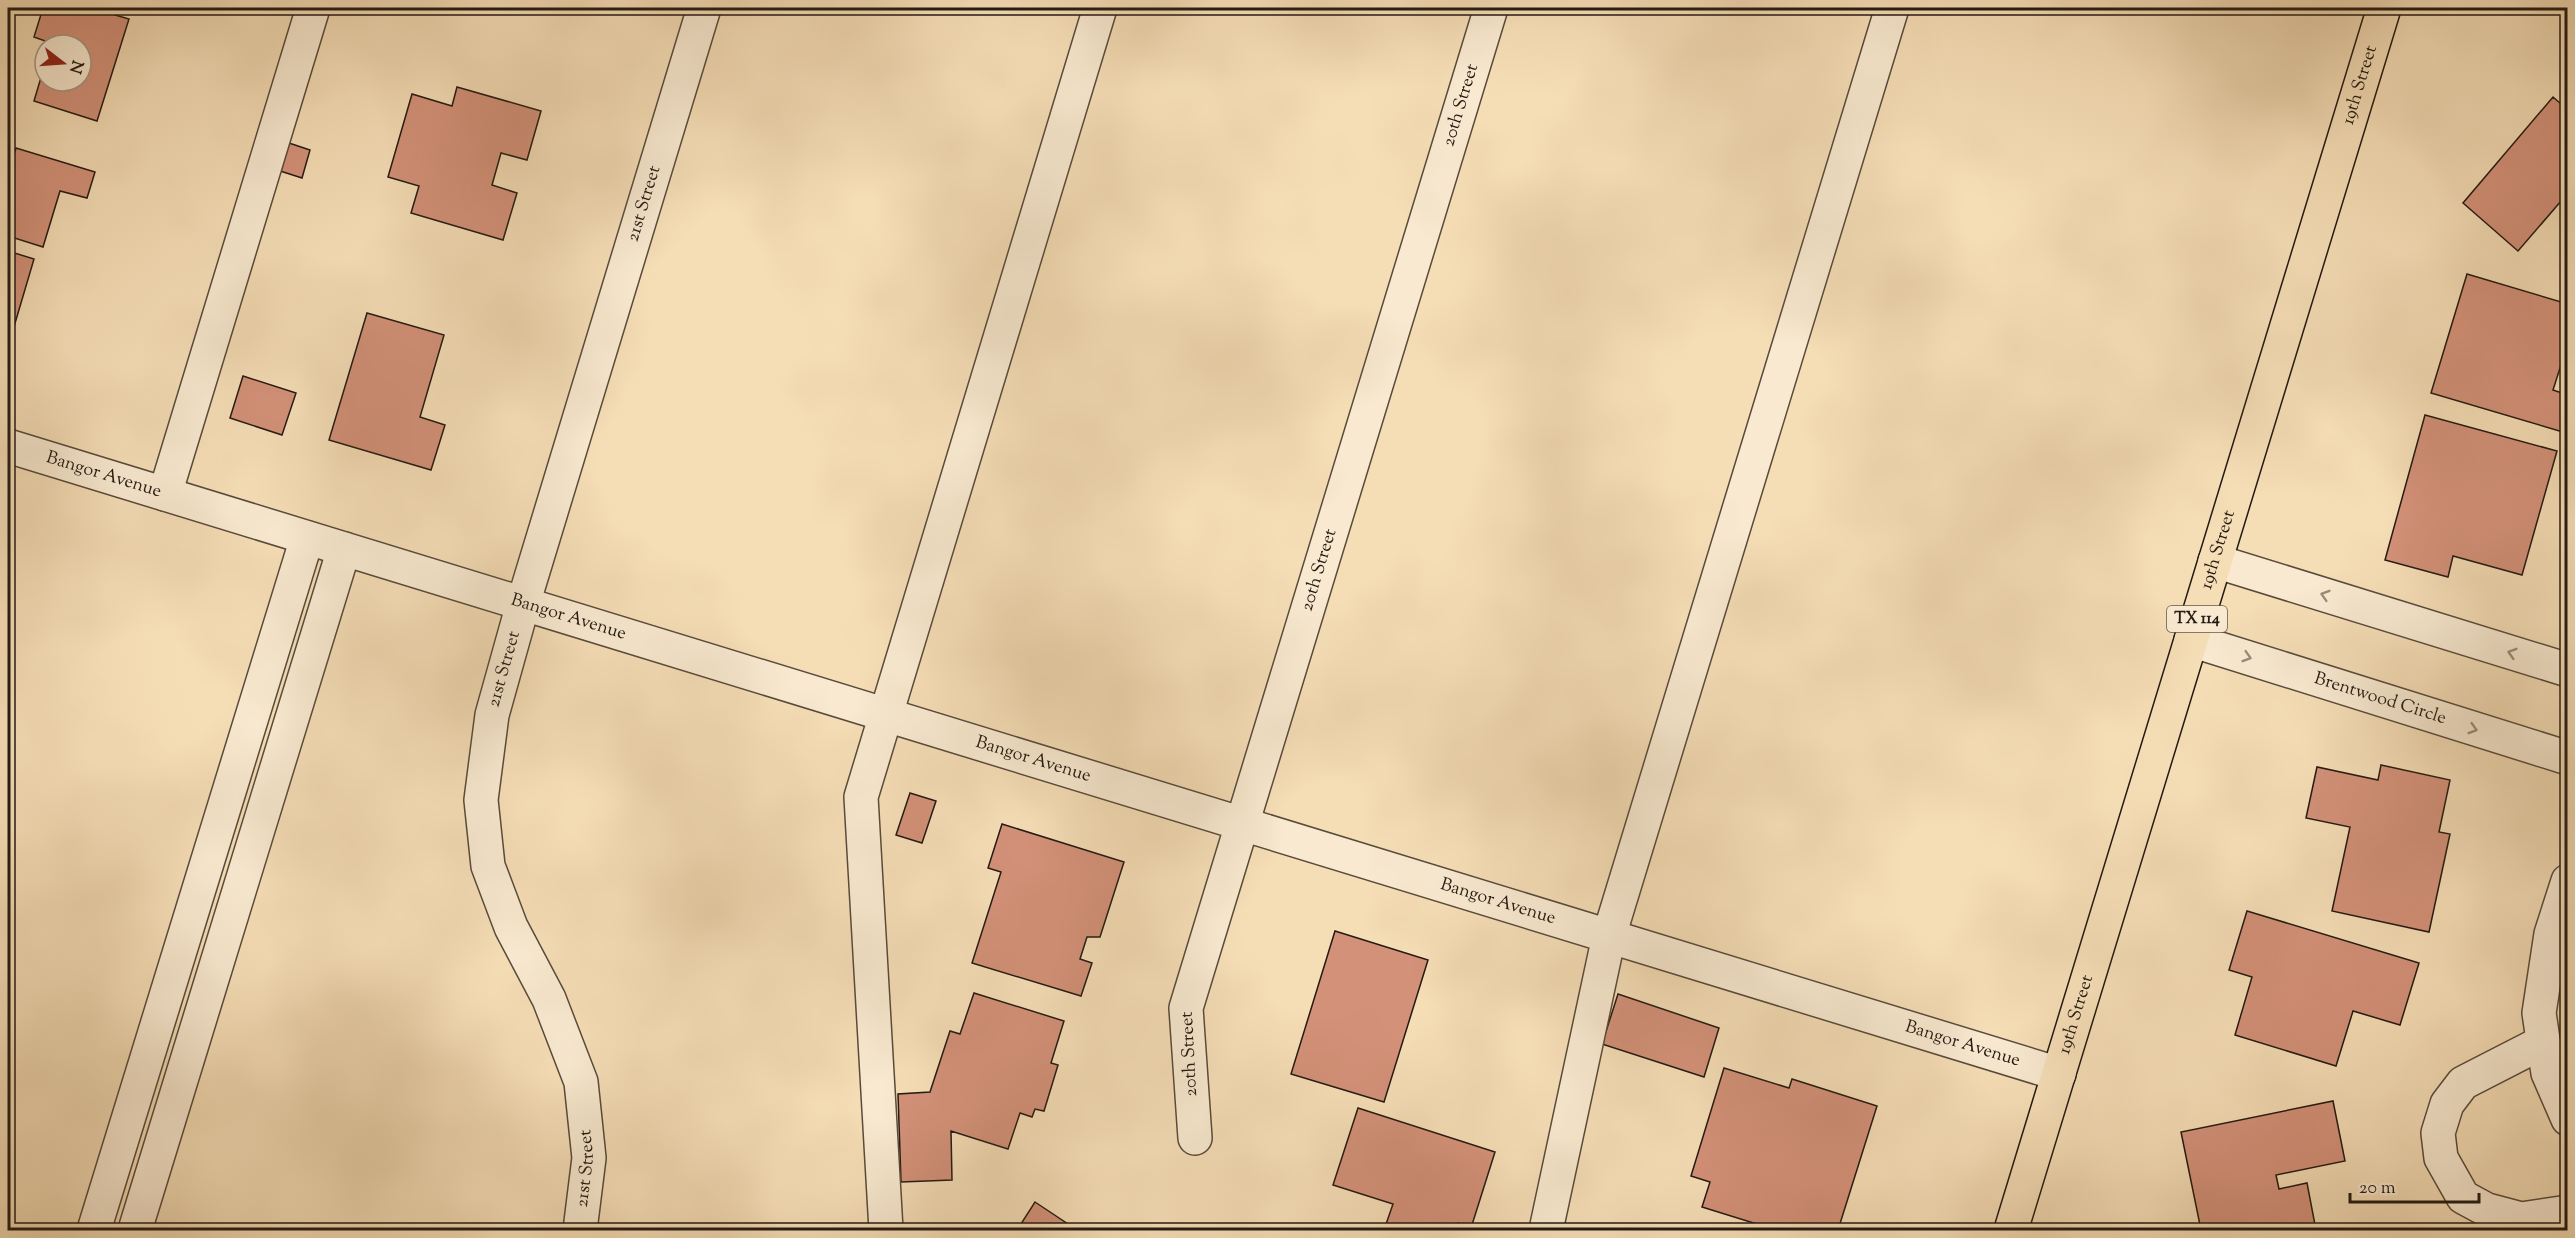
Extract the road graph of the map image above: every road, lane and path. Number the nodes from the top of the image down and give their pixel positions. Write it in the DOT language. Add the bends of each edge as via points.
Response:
graph roads {
  1 [pos="313,8"];
  2 [pos="704,8"];
  3 [pos="1100,8"];
  4 [pos="1491,8"];
  5 [pos="1892,8"];
  6 [pos="2384,8"];
  7 [pos="8,446"];
  8 [pos="165,494"];
  9 [pos="307,538"];
  10 [pos="344,549"];
  11 [pos="2215,561"];
  12 [pos="523,604"];
  13 [pos="2191,640"];
  14 [pos="2568,670"];
  15 [pos="886,715"];
  16 [pos="2568,758"];
  17 [pos="1241,823"];
  18 [pos="2568,881"];
  19 [pos="1609,936"];
  20 [pos="2543,1042"];
  21 [pos="2059,1074"];
  22 [pos="2568,1119"];
  23 [pos="1195,1138"];
  24 [pos="2568,1212"];
  25 [pos="94,1230"];
  26 [pos="135,1230"];
  27 [pos="579,1230"];
  28 [pos="886,1230"];
  29 [pos="1546,1230"];
  30 [pos="2011,1230"];
  1 -- 8 [label="street"];
  2 -- 12 [label="street, 21st Street"];
  3 -- 15 [label="street"];
  4 -- 17 [label="street, 20th Street"];
  5 -- 19 [label="street"];
  6 -- 11 [label="main road, 19th Street / TX 114"];
  7 -- 8 [label="street, Bangor Avenue"];
  8 -- 9 [label="street, Bangor Avenue"];
  9 -- 10 [label="street, Bangor Avenue"];
  9 -- 25 [label="street"];
  10 -- 12 [label="street, Bangor Avenue"];
  10 -- 26 [label="street"];
  11 -- 13 [label="main road, 19th Street / TX 114"];
  14 -- 11 [label="street, one-way"];
  12 -- 15 [label="street, Bangor Avenue"];
  12 -- 27 [label="street, 21st Street" via="492,715 481,800 488,866 511,927 549,999 582,1082 589,1158"];
  13 -- 16 [label="street, Brentwood Circle, one-way"];
  13 -- 21 [label="main road, 19th Street / TX 114"];
  15 -- 17 [label="street, Bangor Avenue"];
  15 -- 28 [label="street" via="861,797"];
  17 -- 19 [label="street, Bangor Avenue"];
  17 -- 23 [label="street, 20th Street" via="1186,1008"];
  18 -- 20 [label="street" via="2551,934 2539,1013"];
  19 -- 21 [label="street, Bangor Avenue"];
  19 -- 29 [label="street"];
  20 -- 22 [label="street" via="2548,1073"];
  20 -- 24 [label="street" via="2463,1083 2448,1104 2438,1133 2441,1158 2463,1197 2479,1206 2521,1219"];
  21 -- 30 [label="main road, 19th Street / TX 114"];
}
